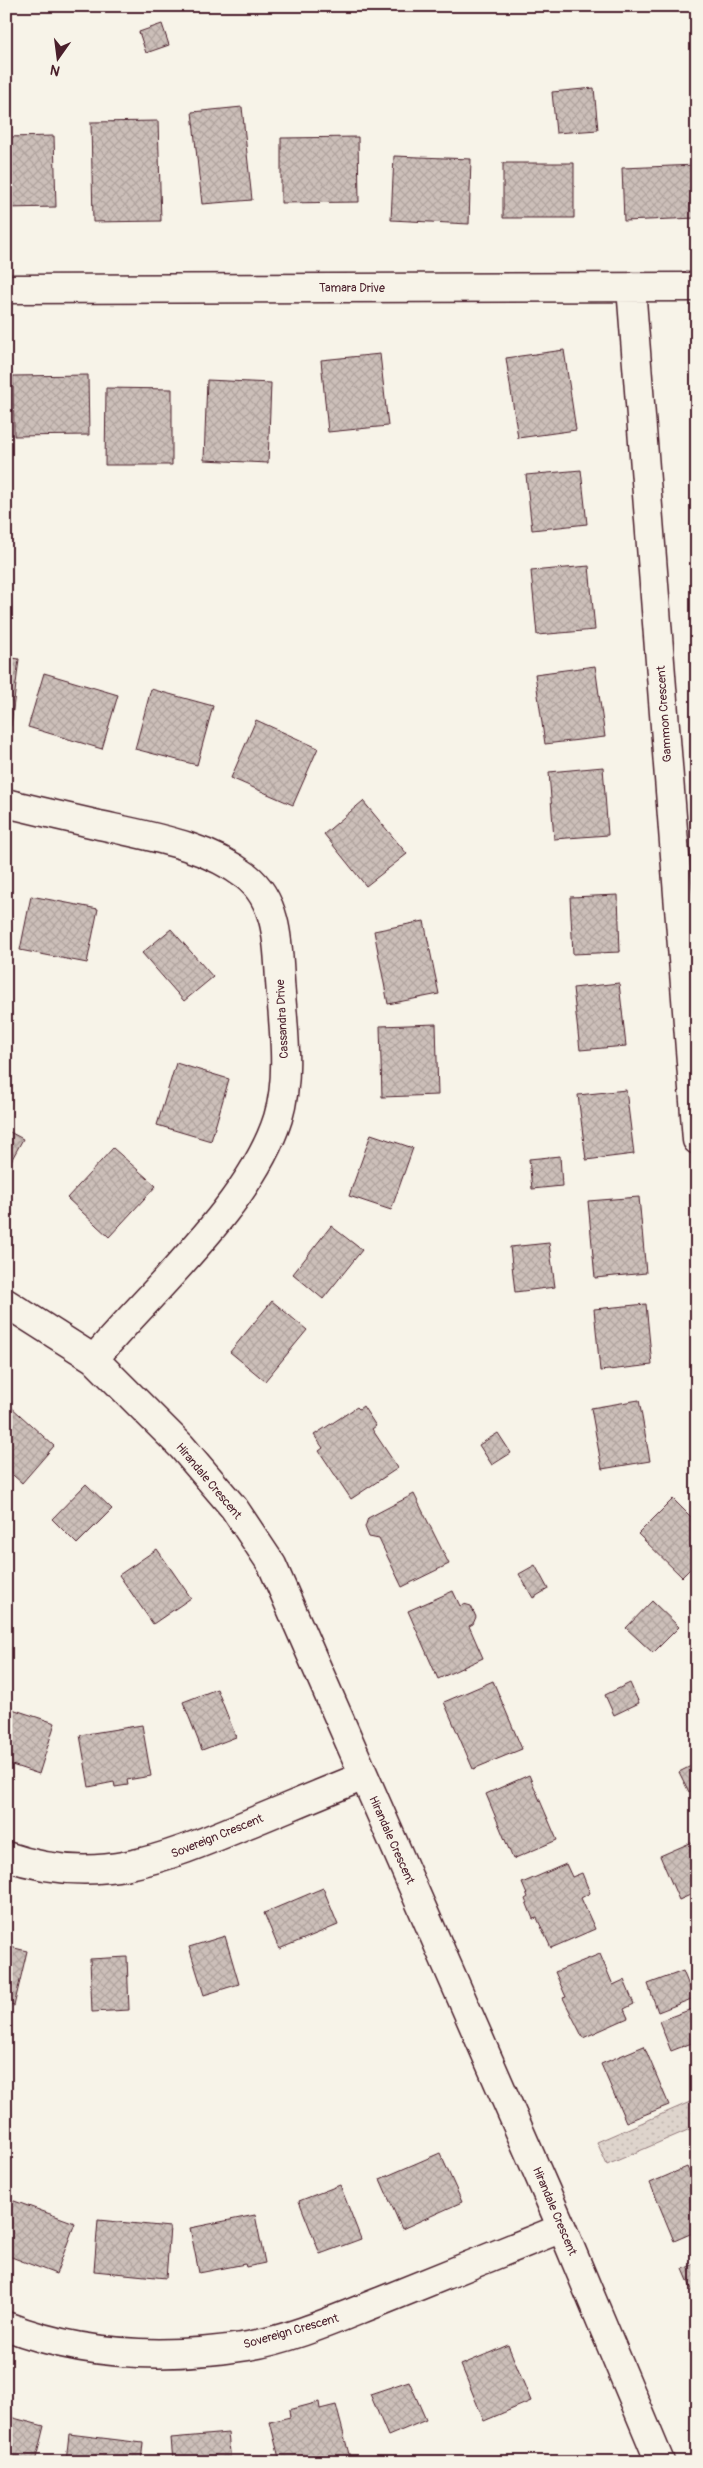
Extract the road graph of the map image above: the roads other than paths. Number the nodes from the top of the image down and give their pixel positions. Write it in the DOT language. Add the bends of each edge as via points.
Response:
graph roads {
  1 [pos="697,287"];
  2 [pos="631,288"];
  3 [pos="6,289"];
  4 [pos="6,804"];
  5 [pos="697,1140"];
  6 [pos="6,1303"];
  7 [pos="94,1359"];
  8 [pos="364,1776"];
  9 [pos="6,1856"];
  10 [pos="562,2228"];
  11 [pos="6,2326"];
  12 [pos="660,2462"];
  1 -- 2 [label="street, Tamara Drive"];
  2 -- 3 [label="street, Tamara Drive"];
  2 -- 5 [label="street, Gammon Crescent"];
  4 -- 7 [label="street, Cassandra Drive" via="165,840 215,857 248,877 267,902 277,934 285,1066 278,1117 258,1165 209,1231"];
  6 -- 7 [label="street, Hirandale Crescent"];
  7 -- 8 [label="street, Hirandale Crescent" via="182,1447 234,1508 272,1565"];
  8 -- 9 [label="street, Sovereign Crescent" via="178,1853 124,1867 83,1870 40,1867"];
  8 -- 10 [label="street, Hirandale Crescent"];
  10 -- 11 [label="street, Sovereign Crescent" via="320,2326 249,2346 124,2353 50,2340"];
  10 -- 12 [label="street, Hirandale Crescent"];
}
